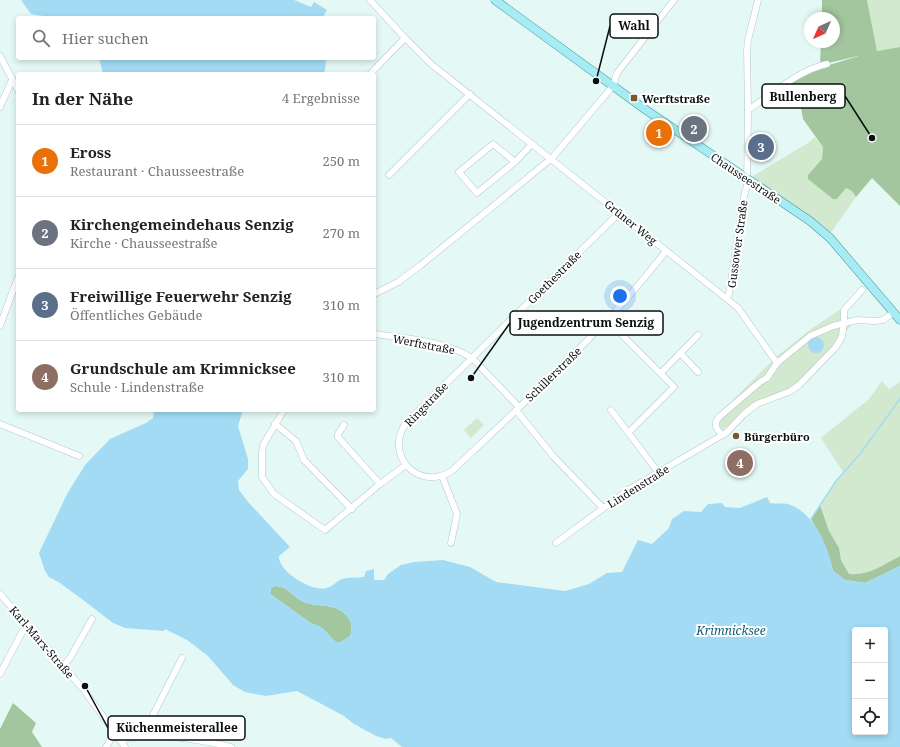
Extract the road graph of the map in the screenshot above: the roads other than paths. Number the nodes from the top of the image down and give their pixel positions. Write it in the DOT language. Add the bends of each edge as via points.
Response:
graph roads {
  1 [pos="370,0"];
  2 [pos="495,0"];
  3 [pos="674,0"];
  4 [pos="758,0"];
  5 [pos="406,38"];
  6 [pos="0,56"];
  7 [pos="827,64"];
  8 [pos="372,72"];
  9 [pos="12,80"];
  10 [pos="613,86"];
  11 [pos="16,87"];
  12 [pos="470,94"];
  13 [pos="0,107"];
  14 [pos="748,110"];
  15 [pos="532,144"];
  16 [pos="552,158"];
  17 [pos="515,162"];
  18 [pos="389,175"];
  19 [pos="748,180"];
  20 [pos="619,213"];
  21 [pos="666,251"];
  22 [pos="16,282"];
  23 [pos="862,290"];
  24 [pos="376,293"];
  25 [pos="727,298"];
  26 [pos="893,313"];
  27 [pos="607,320"];
  28 [pos="900,320"];
  29 [pos="843,324"];
  30 [pos="0,326"];
  31 [pos="376,334"];
  32 [pos="698,335"];
  33 [pos="680,353"];
  34 [pos="472,358"];
  35 [pos="777,363"];
  36 [pos="698,372"];
  37 [pos="661,373"];
  38 [pos="518,409"];
  39 [pos="611,410"];
  40 [pos="283,412"];
  41 [pos="0,424"];
  42 [pos="275,424"];
  43 [pos="344,425"];
  44 [pos="629,432"];
  45 [pos="723,435"];
  46 [pos="79,456"];
  47 [pos="406,465"];
  48 [pos="658,472"];
  49 [pos="442,476"];
  50 [pos="380,484"];
  51 [pos="352,508"];
  52 [pos="603,508"];
  53 [pos="556,542"];
  54 [pos="451,543"];
  55 [pos="0,594"];
  56 [pos="92,619"];
  57 [pos="28,626"];
  58 [pos="182,658"];
  59 [pos="64,665"];
  60 [pos="0,674"];
  61 [pos="115,732"];
  62 [pos="150,736"];
  63 [pos="121,741"];
  64 [pos="106,747"];
  65 [pos="125,747"];
  66 [pos="231,747"];
  1 -- 5 [label="street, Grüner Weg"];
  2 -- 10 [label="main road, Chausseestraße"];
  3 -- 10 [label="street" via="617,73"];
  4 -- 14 [label="street, Gussower Straße" via="746,50"];
  5 -- 8 [label="street"];
  5 -- 12 [label="street, Grüner Weg" via="431,64"];
  6 -- 9 [label="street"];
  7 -- 14 [label="street" via="787,82"];
  9 -- 11 [label="street"];
  9 -- 13 [label="street"];
  10 -- 16 [label="street"];
  10 -- 19 [label="main road, Chausseestraße"];
  12 -- 15 [label="street, Grüner Weg"];
  12 -- 18 [label="street"];
  14 -- 19 [label="street, Gussower Straße"];
  15 -- 16 [label="street, Grüner Weg"];
  15 -- 17 [label="street"];
  16 -- 20 [label="street, Grüner Weg"];
  16 -- 24 [label="street" via="407,276"];
  17 -- 17 [label="street" via="477,194 459,172 494,144"];
  19 -- 25 [label="street, Gussower Straße" via="730,294"];
  19 -- 26 [label="main road, Chausseestraße" via="810,221 830,238"];
  20 -- 21 [label="street, Grüner Weg"];
  20 -- 34 [label="street, Goethestraße"];
  21 -- 25 [label="street, Grüner Weg"];
  21 -- 27 [label="street, Schillerstraße"];
  22 -- 30 [label="street"];
  23 -- 29 [label="street, Lindenstraße" via="844,310"];
  25 -- 35 [label="street, Grüner Weg" via="738,308"];
  26 -- 28 [label="main road, Chausseestraße"];
  26 -- 29 [label="street" via="883,320 857,320"];
  27 -- 37 [label="street"];
  27 -- 38 [label="street, Schillerstraße"];
  29 -- 35 [label="street" via="810,336"];
  29 -- 45 [label="street, Lindenstraße" via="842,336 835,348 799,385 756,404"];
  31 -- 34 [label="street, Werftstraße" via="445,346"];
  32 -- 33 [label="street"];
  33 -- 36 [label="street"];
  33 -- 37 [label="street"];
  34 -- 38 [label="street, Werftstraße"];
  34 -- 47 [label="street, Ringstraße" via="403,427 399,445"];
  35 -- 45 [label="street" via="767,378 716,421 718,432"];
  37 -- 44 [label="street" via="674,387"];
  38 -- 49 [label="street" via="453,470"];
  38 -- 52 [label="street, Werftstraße" via="553,456"];
  39 -- 44 [label="street"];
  40 -- 42 [label="street"];
  41 -- 46 [label="street"];
  42 -- 51 [label="street" via="296,441 304,460"];
  42 -- 51 [label="street" via="263,445 262,453 262,477 274,494 325,530"];
  43 -- 50 [label="street" via="338,437"];
  44 -- 48 [label="street"];
  45 -- 48 [label="street, Lindenstraße"];
  47 -- 49 [label="street" via="423,476"];
  47 -- 50 [label="street"];
  48 -- 52 [label="street, Lindenstraße"];
  49 -- 54 [label="street" via="456,514"];
  50 -- 51 [label="street"];
  52 -- 53 [label="street, Lindenstraße"];
  55 -- 57 [label="street, Karl-Marx-Straße"];
  56 -- 59 [label="street"];
  57 -- 59 [label="street, Karl-Marx-Straße"];
  57 -- 60 [label="street" via="22,632"];
  58 -- 62 [label="street" via="154,715"];
  59 -- 61 [label="street, Karl-Marx-Straße"];
  61 -- 63 [label="street, Karl-Marx-Straße"];
  61 -- 64 [label="street"];
  62 -- 63 [label="street" via="131,737"];
  62 -- 66 [label="street" via="179,737"];
  63 -- 65 [label="street, Karl-Marx-Straße"];
}
